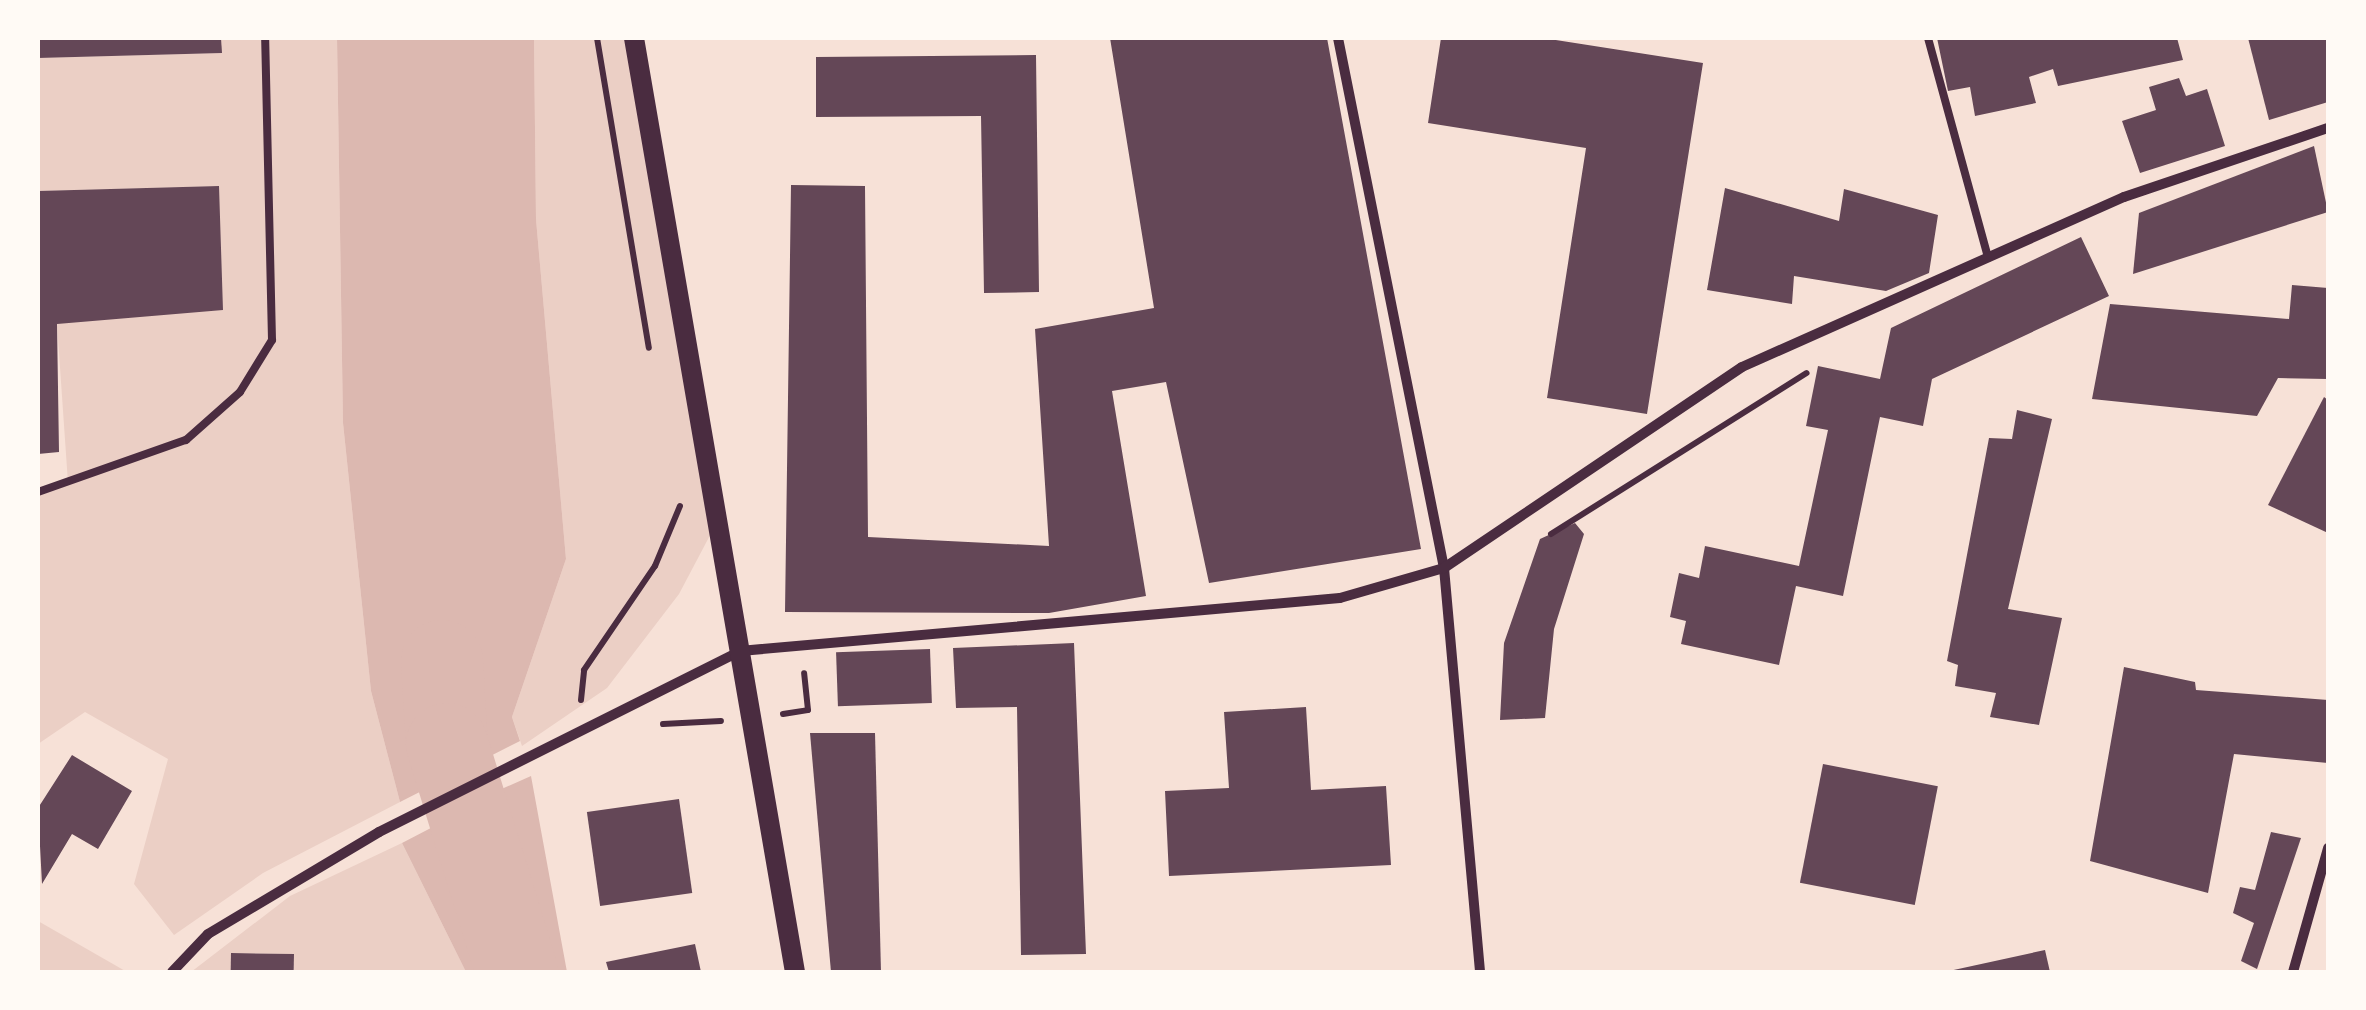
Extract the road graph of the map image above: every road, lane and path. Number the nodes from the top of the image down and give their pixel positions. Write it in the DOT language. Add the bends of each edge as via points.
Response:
graph roads {
  1 [pos="265,38"];
  2 [pos="634,38"];
  3 [pos="1338,38"];
  4 [pos="1928,38"];
  5 [pos="2328,128"];
  6 [pos="1988,258"];
  7 [pos="38,492"];
  8 [pos="680,504"];
  9 [pos="1444,568"];
  10 [pos="740,651"];
  11 [pos="580,731"];
  12 [pos="2328,848"];
  13 [pos="172,972"];
  14 [pos="795,972"];
  15 [pos="1480,972"];
  16 [pos="2292,972"];
  1 -- 7 [label="lane" via="272,340 240,392 186,440"];
  2 -- 10 [label="main road"];
  3 -- 9 [label="street"];
  4 -- 6 [label="lane"];
  5 -- 6 [label="street" via="2124,197"];
  6 -- 9 [label="street" via="1742,367"];
  8 -- 11 [label="path" via="655,566 584,670"];
  9 -- 10 [label="street" via="1340,598"];
  9 -- 15 [label="street"];
  10 -- 11 [label="street"];
  10 -- 14 [label="main road"];
  11 -- 13 [label="street" via="379,832 208,934"];
  12 -- 16 [label="street"];
}
